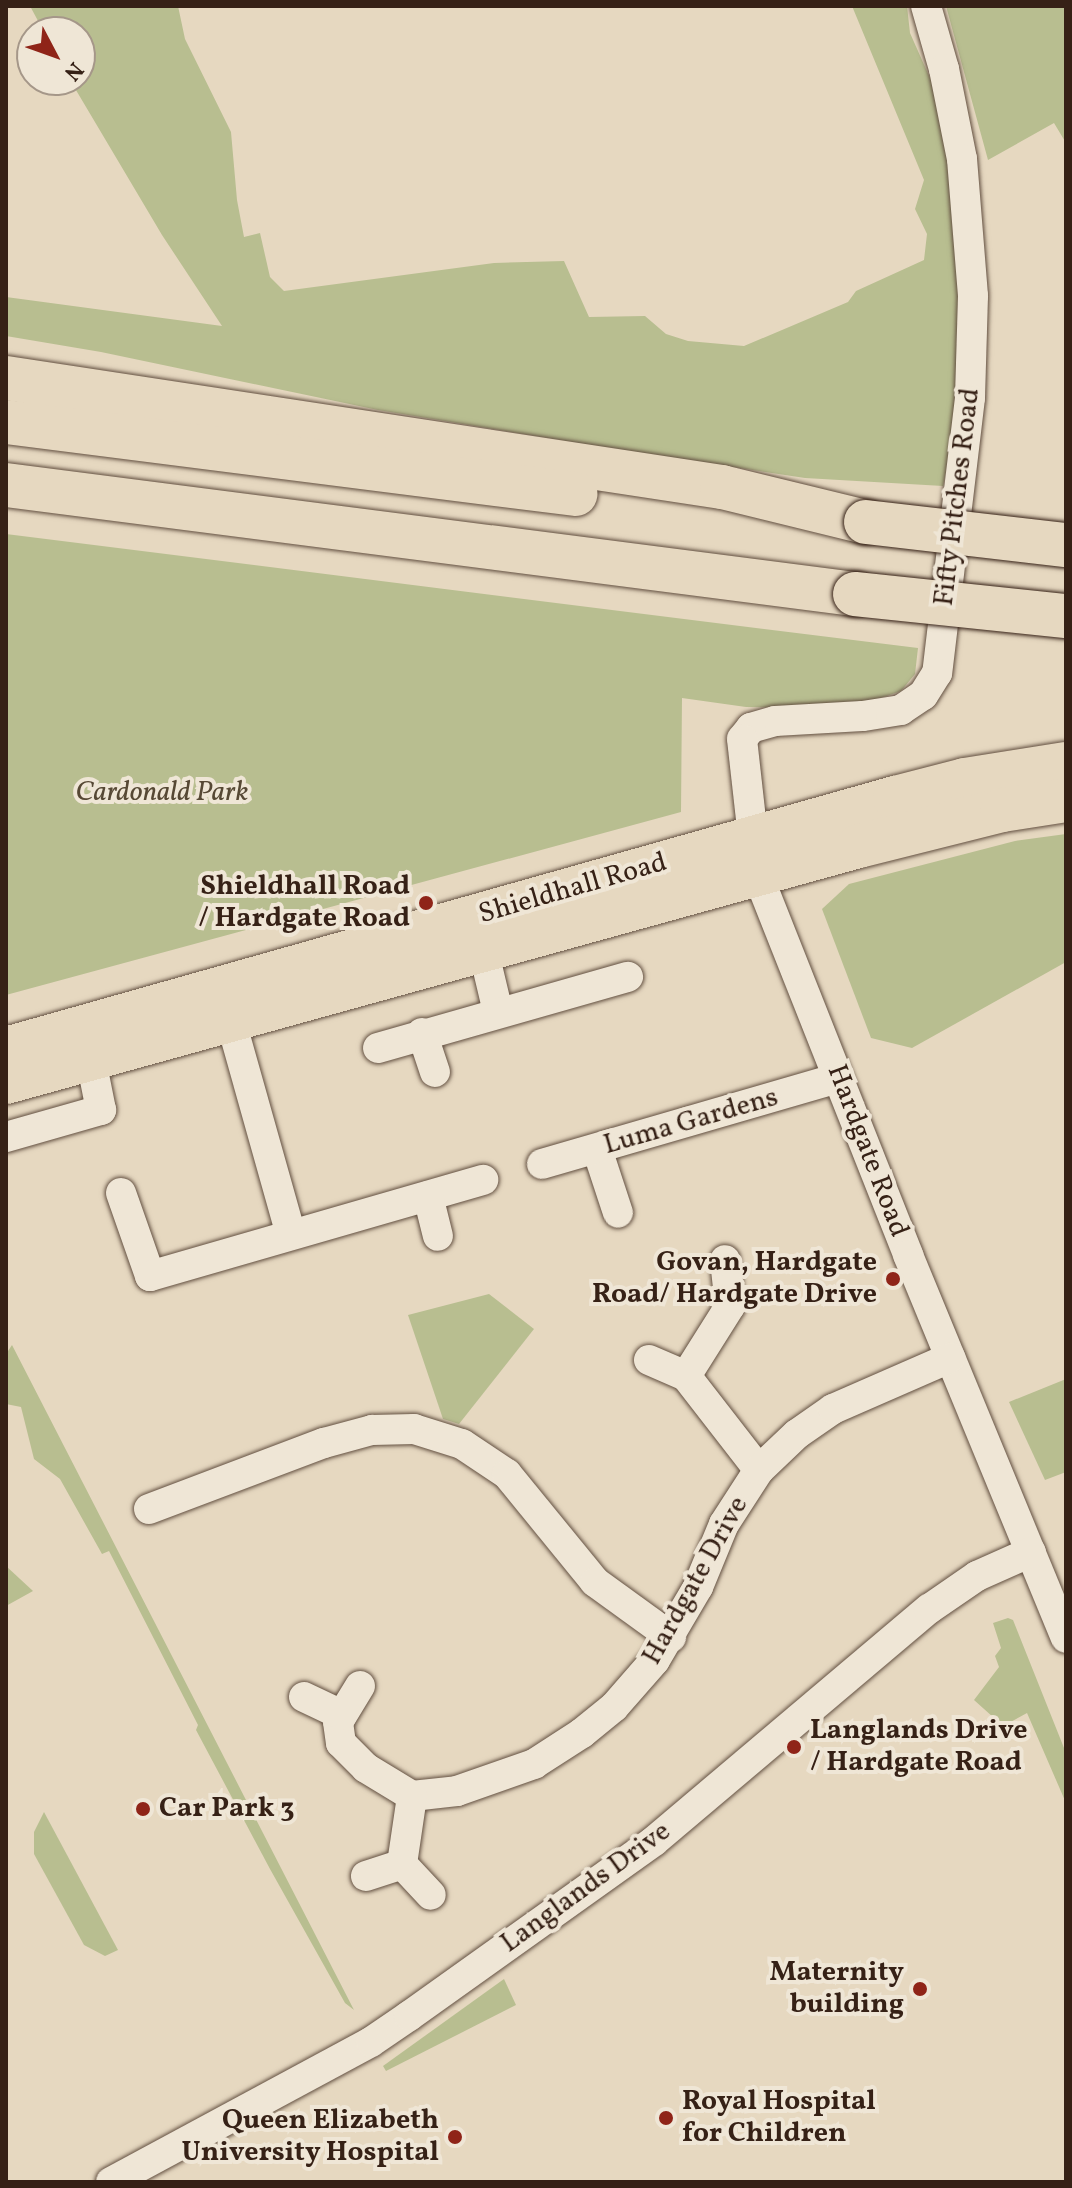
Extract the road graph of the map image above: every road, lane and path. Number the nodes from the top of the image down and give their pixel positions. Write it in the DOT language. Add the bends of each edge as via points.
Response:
graph roads {
  1 [pos="926,6"];
  2 [pos="6,378"];
  3 [pos="6,422"];
  4 [pos="6,485"];
  5 [pos="866,522"];
  6 [pos="1066,545"];
  7 [pos="1066,616"];
  8 [pos="1066,764"];
  9 [pos="1066,800"];
  10 [pos="754,856"];
  11 [pos="483,949"];
  12 [pos="628,977"];
  13 [pos="498,1012"];
  14 [pos="230,1018"];
  15 [pos="422,1033"];
  16 [pos="87,1042"];
  17 [pos="378,1048"];
  18 [pos="6,1049"];
  19 [pos="435,1072"];
  20 [pos="838,1078"];
  21 [pos="6,1082"];
  22 [pos="6,1137"];
  23 [pos="597,1149"];
  24 [pos="542,1164"];
  25 [pos="483,1180"];
  26 [pos="121,1193"];
  27 [pos="428,1196"];
  28 [pos="618,1213"];
  29 [pos="291,1235"];
  30 [pos="438,1236"];
  31 [pos="725,1260"];
  32 [pos="950,1358"];
  33 [pos="649,1360"];
  34 [pos="686,1376"];
  35 [pos="759,1470"];
  36 [pos="149,1509"];
  37 [pos="1031,1552"];
  38 [pos="671,1637"];
  39 [pos="1066,1638"];
  40 [pos="360,1686"];
  41 [pos="304,1697"];
  42 [pos="342,1715"];
  43 [pos="412,1796"];
  44 [pos="402,1864"];
  45 [pos="366,1876"];
  46 [pos="431,1895"];
  47 [pos="111,2182"];
  1 -- 10 [label="street, Fifty Pitches Road" via="962,159 973,296 970,398 937,673 923,695 901,710 775,721 744,732"];
  2 -- 5 [label="main road" via="722,487"];
  3 -- 5 [label="main road" via="720,511"];
  4 -- 7 [label="main road, bridge" via="855,594"];
  5 -- 6 [label="main road, bridge"];
  8 -- 10 [label="main road, Shieldhall Road" via="965,780"];
  9 -- 10 [label="main road, Shieldhall Road"];
  10 -- 11 [label="main road, Shieldhall Road"];
  10 -- 16 [label="main road, Shieldhall Road"];
  10 -- 20 [label="street, Hardgate Road"];
  11 -- 13 [label="street"];
  11 -- 14 [label="main road, Shieldhall Road"];
  12 -- 13 [label="street"];
  13 -- 15 [label="street"];
  14 -- 16 [label="main road, Shieldhall Road"];
  14 -- 29 [label="street"];
  15 -- 17 [label="street"];
  15 -- 19 [label="street"];
  16 -- 18 [label="main road, Shieldhall Road"];
  16 -- 21 [label="main road, Shieldhall Road"];
  16 -- 22 [label="street" via="101,1110"];
  20 -- 23 [label="street, Luma Gardens"];
  20 -- 32 [label="street, Hardgate Road"];
  23 -- 24 [label="street, Luma Gardens"];
  23 -- 28 [label="street"];
  25 -- 27 [label="street"];
  26 -- 29 [label="street" via="150,1276"];
  27 -- 29 [label="street"];
  27 -- 30 [label="street"];
  31 -- 34 [label="street" via="730,1306"];
  32 -- 35 [label="street, Hardgate Drive" via="833,1409"];
  32 -- 37 [label="street, Hardgate Road"];
  33 -- 34 [label="street"];
  34 -- 35 [label="street"];
  35 -- 38 [label="street, Hardgate Drive" via="724,1524"];
  36 -- 38 [label="street" via="324,1443 372,1430 414,1429 462,1444 507,1474 595,1582"];
  37 -- 39 [label="street, Hardgate Road"];
  37 -- 47 [label="street, Langlands Drive" via="977,1576 929,1609 654,1841 396,2024"];
  38 -- 43 [label="street, Hardgate Drive" via="614,1707 557,1750 495,1779 457,1791"];
  40 -- 42 [label="street"];
  41 -- 42 [label="street"];
  42 -- 43 [label="street" via="339,1733 350,1756"];
  43 -- 44 [label="street"];
  44 -- 45 [label="street"];
  44 -- 46 [label="street"];
}
